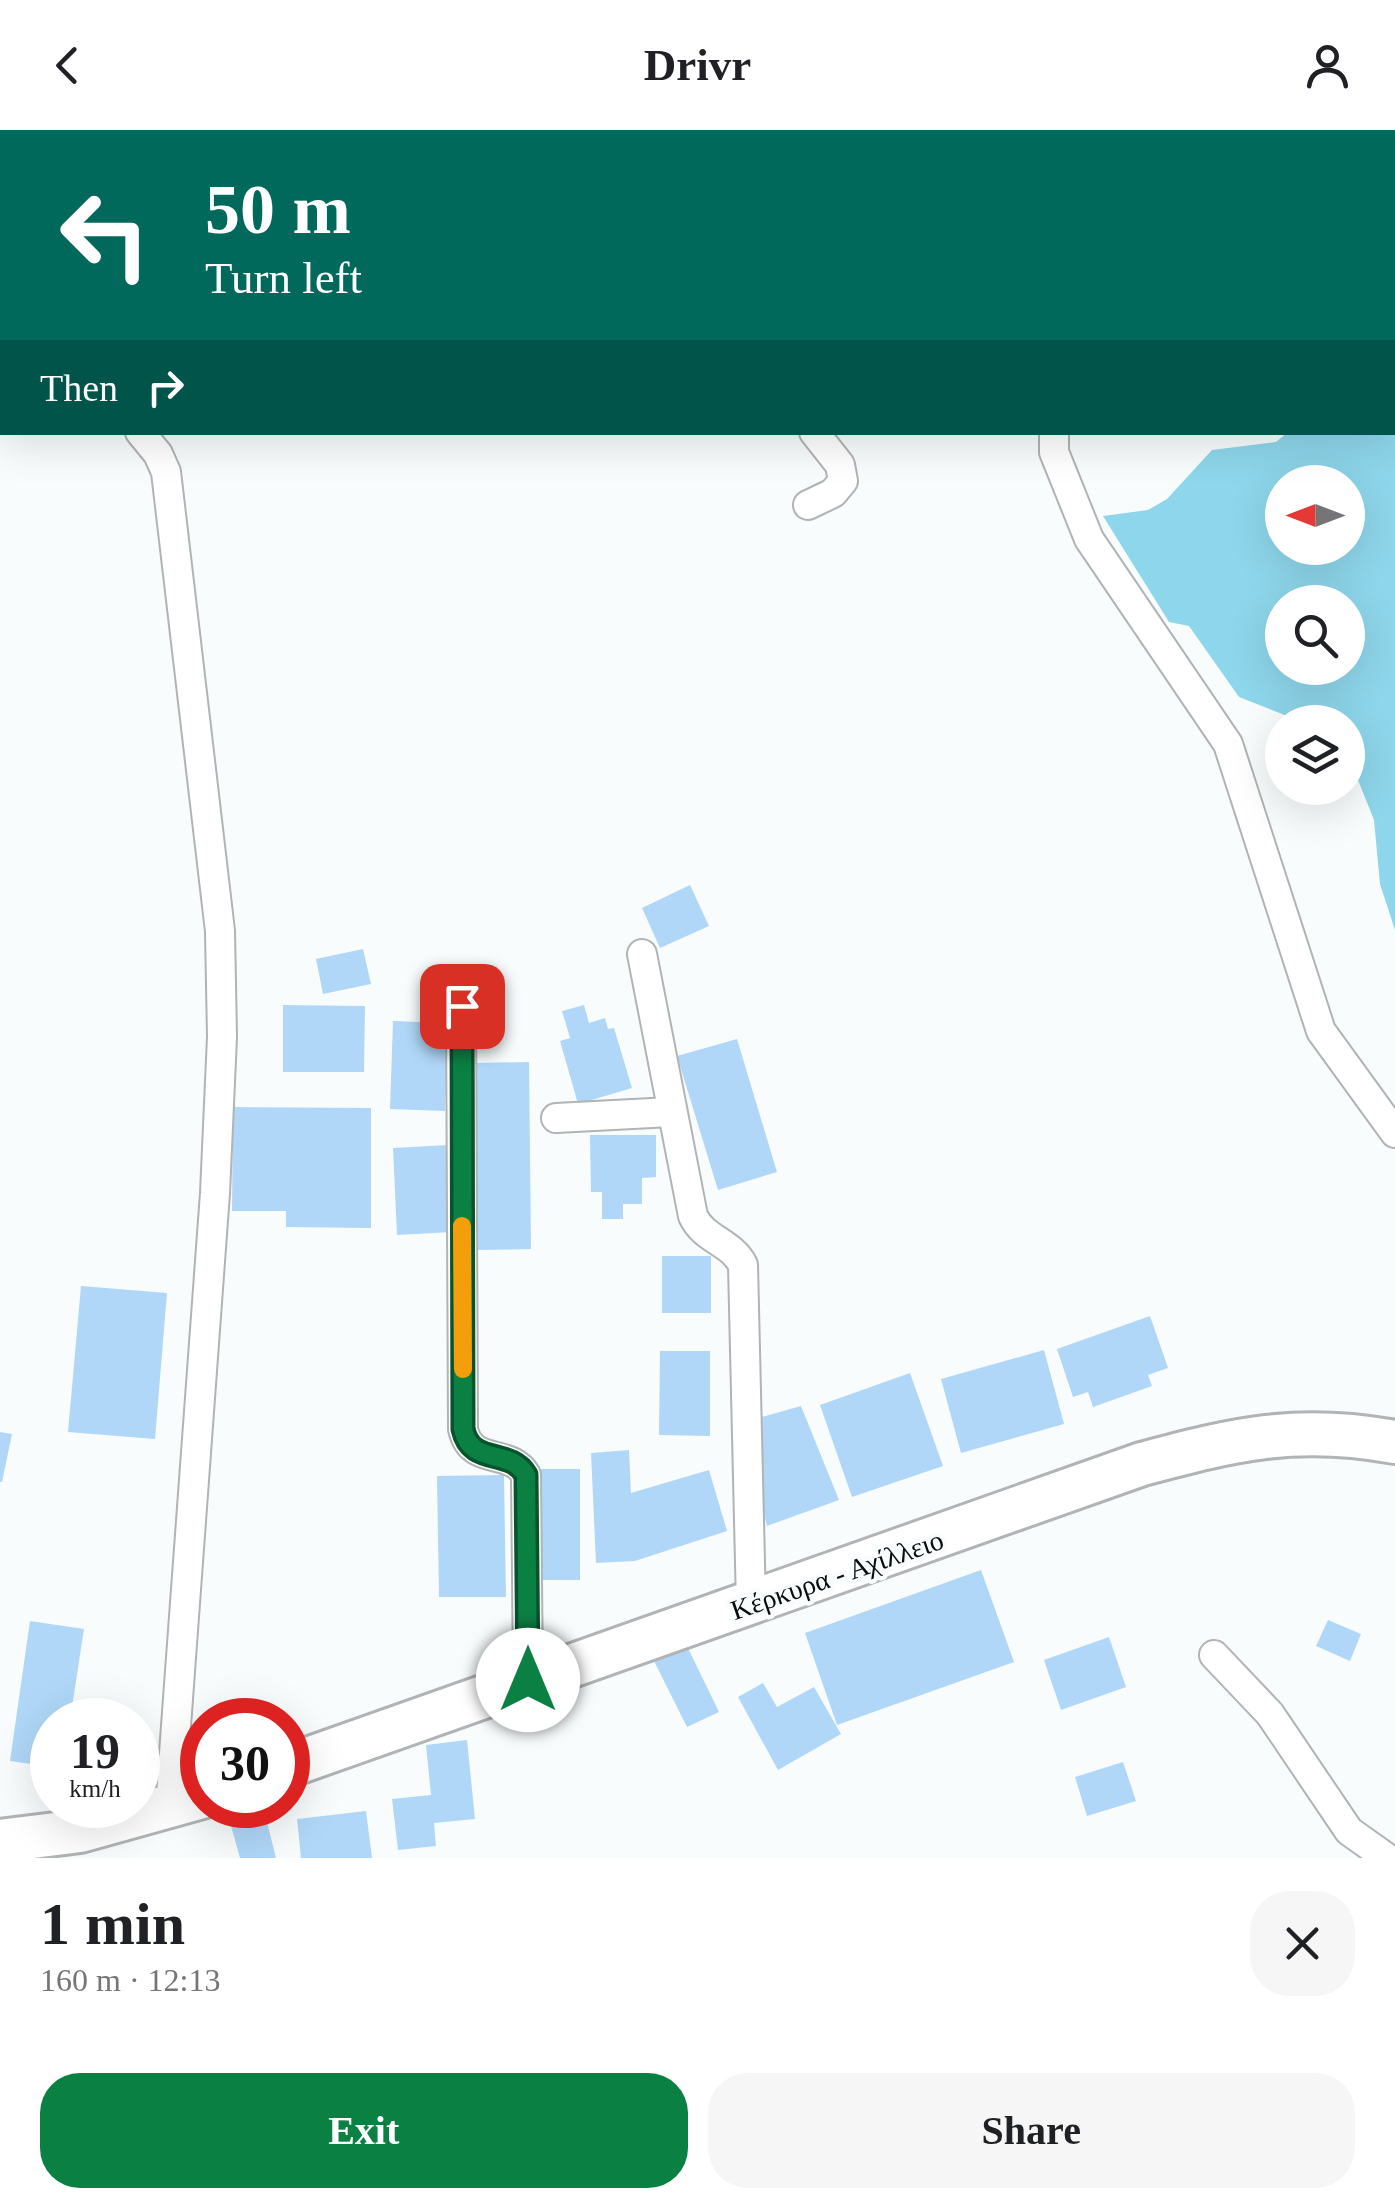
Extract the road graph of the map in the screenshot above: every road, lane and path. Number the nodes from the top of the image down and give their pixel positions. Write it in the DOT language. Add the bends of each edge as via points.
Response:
graph roads {
  1 [pos="142,435"];
  2 [pos="816,435"];
  3 [pos="1054,435"];
  4 [pos="808,505"];
  5 [pos="642,954"];
  6 [pos="462,1006"];
  7 [pos="671,1112"];
  8 [pos="556,1118"];
  9 [pos="1395,1134"];
  10 [pos="1395,1442"];
  11 [pos="751,1605"];
  12 [pos="1214,1656"];
  13 [pos="528,1680"];
  14 [pos="191,1698"];
  15 [pos="310,1758"];
  16 [pos="180,1805"];
  17 [pos="0,1841"];
  18 [pos="1388,1858"];
  1 -- 14 [label="street" via="166,472 220,931 222,1037"];
  2 -- 4 [label="street" via="844,481"];
  3 -- 9 [label="street" via="1054,452 1089,540 1228,744 1322,1031"];
  5 -- 7 [label="street"];
  6 -- 13 [label="street" via="463,1429 478,1454 513,1460 526,1475"];
  7 -- 8 [label="street"];
  7 -- 11 [label="street" via="696,1222 743,1265"];
  10 -- 11 [label="main road, Κέρκυρα - Αχίλλειο" via="1307,1431 1223,1442 1142,1464"];
  11 -- 13 [label="main road, Κέρκυρα - Αχίλλειο"];
  12 -- 18 [label="street" via="1270,1714 1349,1831"];
  13 -- 15 [label="main road, Κέρκυρα - Αχίλλειο"];
  16 -- 17 [label="main road" via="80,1832"];
}
